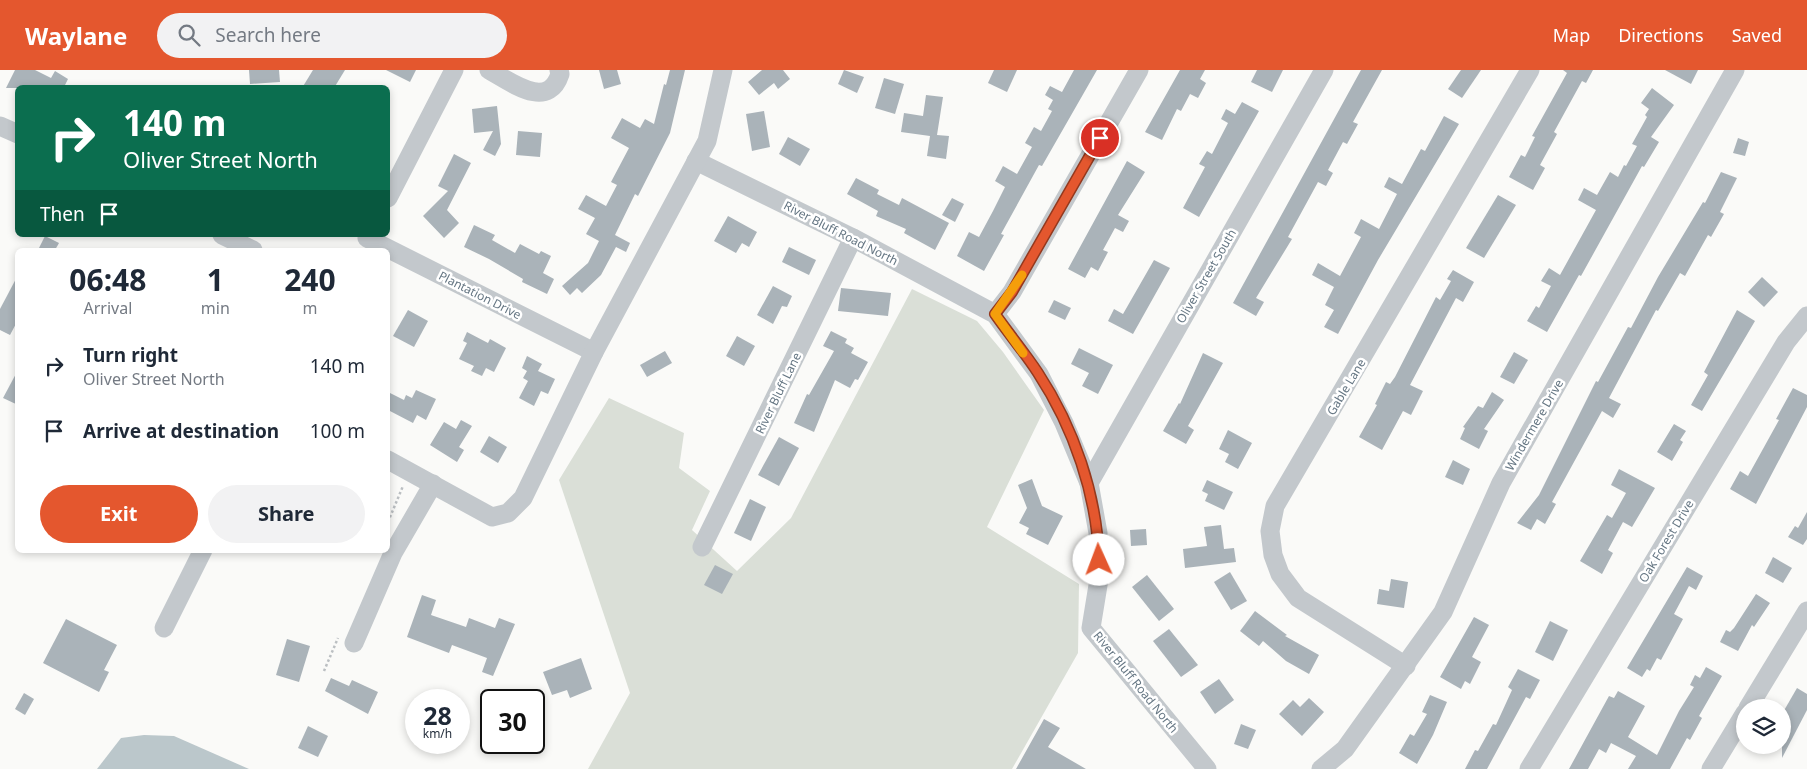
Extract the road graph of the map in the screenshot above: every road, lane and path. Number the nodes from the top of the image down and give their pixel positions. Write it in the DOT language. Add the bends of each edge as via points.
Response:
graph roads {
  1 [pos="454,70"];
  2 [pos="489,70"];
  3 [pos="559,70"];
  4 [pos="723,70"];
  5 [pos="1139,70"];
  6 [pos="1324,70"];
  7 [pos="1530,70"];
  8 [pos="1735,70"];
  9 [pos="0,126"];
  10 [pos="15,133"];
  11 [pos="696,161"];
  12 [pos="390,194"];
  13 [pos="226,237"];
  14 [pos="853,238"];
  15 [pos="365,241"];
  16 [pos="249,248"];
  17 [pos="379,248"];
  18 [pos="390,253"];
  19 [pos="995,314"];
  20 [pos="1807,316"];
  21 [pos="594,352"];
  22 [pos="390,461"];
  23 [pos="409,471"];
  24 [pos="1089,483"];
  25 [pos="433,484"];
  26 [pos="390,517"];
  27 [pos="702,548"];
  28 [pos="202,553"];
  29 [pos="1807,610"];
  30 [pos="164,628"];
  31 [pos="354,643"];
  32 [pos="1406,666"];
  33 [pos="1753,699"];
  34 [pos="1736,728"];
  35 [pos="1208,769"];
  36 [pos="1321,769"];
  37 [pos="1529,769"];
  38 [pos="1711,769"];
  1 -- 12 [label="street"];
  2 -- 3 [label="street" via="525,90 536,92 547,91 554,86"];
  4 -- 11 [label="street" via="707,141"];
  5 -- 19 [label="street" via="1012,292"];
  6 -- 24 [label="street, Oliver Street South"];
  7 -- 32 [label="street, Gable Lane" via="1275,506 1270,531 1273,555 1280,574 1298,598"];
  8 -- 32 [label="street, Windermere Drive" via="1501,483 1443,612"];
  9 -- 10 [label="street"];
  11 -- 14 [label="street, River Bluff Road North"];
  11 -- 21 [label="street"];
  13 -- 16 [label="street"];
  14 -- 19 [label="street, River Bluff Road North"];
  14 -- 27 [label="street, River Bluff Lane"];
  15 -- 17 [label="street, Plantation Drive"];
  18 -- 21 [label="street, Plantation Drive"];
  19 -- 24 [label="street, River Bluff Road North" via="1039,374"];
  20 -- 37 [label="street, Oak Forest Drive" via="1781,350"];
  21 -- 25 [label="street" via="523,498 508,513 492,517"];
  22 -- 23 [label="street"];
  23 -- 25 [label="street"];
  23 -- 26 [label="path"];
  24 -- 35 [label="street, River Bluff Road North" via="1098,533 1100,573 1092,628"];
  25 -- 31 [label="street" via="393,552"];
  28 -- 30 [label="street"];
  29 -- 33 [label="street"];
  32 -- 36 [label="street, Windermere Drive" via="1345,749"];
  34 -- 38 [label="street"];
}
